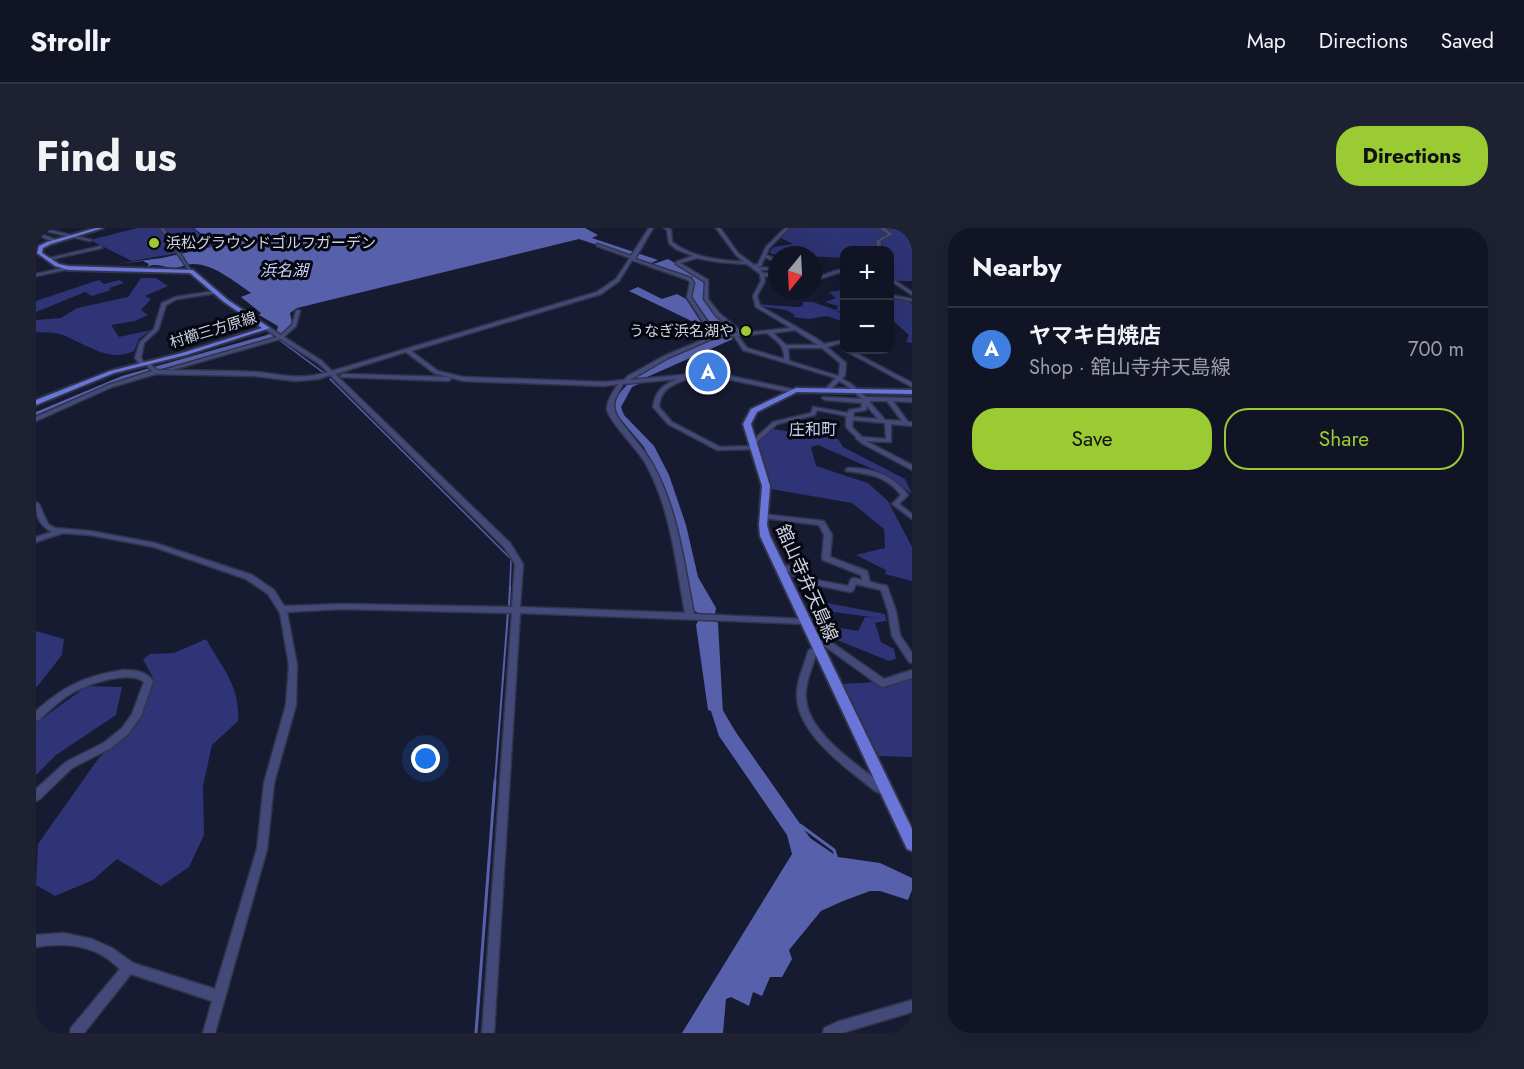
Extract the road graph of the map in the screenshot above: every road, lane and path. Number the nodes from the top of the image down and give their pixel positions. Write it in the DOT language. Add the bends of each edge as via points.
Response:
graph roads {
  1 [pos="36,228"];
  2 [pos="101,228"];
  3 [pos="162,228"];
  4 [pos="651,228"];
  5 [pos="666,228"];
  6 [pos="718,228"];
  7 [pos="787,228"];
  8 [pos="881,228"];
  9 [pos="904,228"];
  10 [pos="912,230"];
  11 [pos="41,235"];
  12 [pos="72,236"];
  13 [pos="90,240"];
  14 [pos="55,241"];
  15 [pos="598,245"];
  16 [pos="879,246"];
  17 [pos="102,247"];
  18 [pos="38,249"];
  19 [pos="178,254"];
  20 [pos="764,255"];
  21 [pos="698,256"];
  22 [pos="634,257"];
  23 [pos="48,259"];
  24 [pos="68,268"];
  25 [pos="189,268"];
  26 [pos="756,268"];
  27 [pos="840,271"];
  28 [pos="768,273"];
  29 [pos="36,276"];
  30 [pos="822,279"];
  31 [pos="894,281"];
  32 [pos="215,292"];
  33 [pos="912,294"];
  34 [pos="894,297"];
  35 [pos="912,300"];
  36 [pos="298,311"];
  37 [pos="795,329"];
  38 [pos="269,330"];
  39 [pos="769,332"];
  40 [pos="742,334"];
  41 [pos="733,335"];
  42 [pos="280,336"];
  43 [pos="715,336"];
  44 [pos="840,342"];
  45 [pos="835,344"];
  46 [pos="824,346"];
  47 [pos="840,346"];
  48 [pos="785,347"];
  49 [pos="408,351"];
  50 [pos="855,354"];
  51 [pos="786,362"];
  52 [pos="149,367"];
  53 [pos="164,372"];
  54 [pos="331,373"];
  55 [pos="689,375"];
  56 [pos="343,376"];
  57 [pos="451,377"];
  58 [pos="839,379"];
  59 [pos="626,382"];
  60 [pos="912,386"];
  61 [pos="794,390"];
  62 [pos="857,390"];
  63 [pos="825,392"];
  64 [pos="912,392"];
  65 [pos="912,400"];
  66 [pos="864,401"];
  67 [pos="890,401"];
  68 [pos="36,404"];
  69 [pos="829,410"];
  70 [pos="849,417"];
  71 [pos="36,419"];
  72 [pos="886,422"];
  73 [pos="909,423"];
  74 [pos="857,438"];
  75 [pos="753,446"];
  76 [pos="912,468"];
  77 [pos="848,470"];
  78 [pos="36,504"];
  79 [pos="764,516"];
  80 [pos="912,517"];
  81 [pos="60,532"];
  82 [pos="36,540"];
  83 [pos="779,567"];
  84 [pos="866,583"];
  85 [pos="283,609"];
  86 [pos="516,610"];
  87 [pos="694,616"];
  88 [pos="804,622"];
  89 [pos="811,635"];
  90 [pos="818,650"];
  91 [pos="912,660"];
  92 [pos="912,674"];
  93 [pos="36,717"];
  94 [pos="885,790"];
  95 [pos="36,796"];
  96 [pos="912,844"];
  97 [pos="36,941"];
  98 [pos="129,967"];
  99 [pos="219,997"];
  100 [pos="912,1006"];
  101 [pos="76,1033"];
  102 [pos="209,1033"];
  103 [pos="488,1033"];
  104 [pos="829,1033"];
  1 -- 12 [label="street"];
  2 -- 12 [label="main road"];
  3 -- 19 [label="street"];
  4 -- 22 [label="street"];
  5 -- 21 [label="street" via="672,244"];
  6 -- 26 [label="street" via="735,252"];
  7 -- 20 [label="street"];
  8 -- 16 [label="street" via="891,234 878,241"];
  9 -- 10 [label="street"];
  11 -- 14 [label="street"];
  12 -- 13 [label="street"];
  12 -- 14 [label="main road"];
  14 -- 18 [label="main road"];
  15 -- 22 [label="street"];
  17 -- 23 [label="street"];
  18 -- 23 [label="main road"];
  19 -- 25 [label="street"];
  20 -- 26 [label="street"];
  20 -- 26 [label="street" via="775,260 775,269"];
  21 -- 26 [label="street"];
  21 -- 40 [label="street" via="677,263 707,281 706,298 718,315"];
  22 -- 43 [label="street" via="691,280 689,297"];
  22 -- 49 [label="street" via="614,284 591,297"];
  23 -- 24 [label="main road"];
  24 -- 25 [label="main road"];
  24 -- 29 [label="street"];
  25 -- 32 [label="main road, 村櫛三方原線"];
  26 -- 28 [label="street"];
  26 -- 37 [label="street" via="763,282 755,297 756,304"];
  27 -- 30 [label="street"];
  31 -- 33 [label="street"];
  32 -- 38 [label="main road, 村櫛三方原線"];
  32 -- 52 [label="street" via="183,296 164,304 156,330 142,342 138,358"];
  34 -- 35 [label="street"];
  36 -- 42 [label="street" via="294,326"];
  37 -- 39 [label="street"];
  37 -- 46 [label="street"];
  38 -- 42 [label="street"];
  38 -- 52 [label="main road, 村櫛三方原線"];
  39 -- 40 [label="street"];
  39 -- 48 [label="street"];
  40 -- 41 [label="street"];
  41 -- 43 [label="street"];
  41 -- 51 [label="street" via="745,349"];
  42 -- 53 [label="street"];
  42 -- 54 [label="street"];
  43 -- 59 [label="street" via="666,357"];
  44 -- 45 [label="street"];
  45 -- 46 [label="street"];
  45 -- 47 [label="street"];
  46 -- 48 [label="street"];
  46 -- 58 [label="street" via="844,364"];
  48 -- 51 [label="street"];
  49 -- 54 [label="street"];
  49 -- 57 [label="street" via="436,372"];
  50 -- 60 [label="street"];
  51 -- 58 [label="street"];
  52 -- 53 [label="street"];
  52 -- 68 [label="main road, 村櫛三方原線" via="107,374"];
  52 -- 71 [label="street"];
  53 -- 54 [label="street" via="255,374 295,380"];
  54 -- 86 [label="street" via="512,550 520,571"];
  55 -- 59 [label="street"];
  55 -- 61 [label="street" via="724,375"];
  55 -- 75 [label="street" via="659,393 656,407 665,419 719,450"];
  56 -- 57 [label="street"];
  57 -- 59 [label="street" via="480,381"];
  58 -- 62 [label="street"];
  58 -- 63 [label="street"];
  59 -- 87 [label="street" via="611,400 610,409 641,450 661,489"];
  61 -- 63 [label="main road, 舘山寺弁天島線"];
  61 -- 75 [label="main road, 舘山寺弁天島線" via="751,414 747,424"];
  62 -- 63 [label="main road, 舘山寺弁天島線"];
  62 -- 64 [label="main road, 舘山寺弁天島線"];
  62 -- 66 [label="street"];
  63 -- 66 [label="street"];
  63 -- 69 [label="street"];
  65 -- 67 [label="street"];
  66 -- 67 [label="street"];
  66 -- 70 [label="street" via="864,409 850,411"];
  66 -- 72 [label="street"];
  67 -- 73 [label="street"];
  69 -- 70 [label="street"];
  69 -- 75 [label="street" via="815,408 809,415 775,423"];
  70 -- 72 [label="street"];
  70 -- 74 [label="street" via="849,427"];
  72 -- 73 [label="street"];
  72 -- 74 [label="street" via="889,441"];
  74 -- 76 [label="street"];
  75 -- 79 [label="main road, 舘山寺弁天島線" via="766,486"];
  77 -- 80 [label="street" via="863,469 898,486 905,495 895,504"];
  78 -- 81 [label="street" via="45,525"];
  79 -- 83 [label="main road, 舘山寺弁天島線" via="764,532"];
  79 -- 84 [label="street" via="822,523 828,535 826,558 864,573"];
  81 -- 82 [label="street"];
  81 -- 85 [label="street" via="90,533 179,552 254,580 271,592"];
  83 -- 84 [label="street" via="790,569 804,580 850,589 854,581"];
  83 -- 88 [label="main road, 舘山寺弁天島線"];
  84 -- 91 [label="street" via="887,591 896,636"];
  85 -- 86 [label="street"];
  85 -- 99 [label="street" via="293,665 291,705 269,783 262,849"];
  86 -- 87 [label="street"];
  86 -- 103 [label="street"];
  87 -- 88 [label="street"];
  88 -- 89 [label="main road, 舘山寺弁天島線"];
  89 -- 90 [label="main road, 舘山寺弁天島線"];
  89 -- 92 [label="street" via="883,683"];
  90 -- 94 [label="main road, 舘山寺弁天島線"];
  90 -- 94 [label="street" via="812,652 802,691 803,710 840,757"];
  93 -- 95 [label="street" via="69,690 93,680 136,673 149,681 136,716 125,731 108,745 69,765"];
  94 -- 96 [label="main road, 舘山寺弁天島線"];
  97 -- 98 [label="street" via="84,942"];
  98 -- 99 [label="street"];
  98 -- 101 [label="street"];
  99 -- 102 [label="street"];
  100 -- 104 [label="street"];
}
